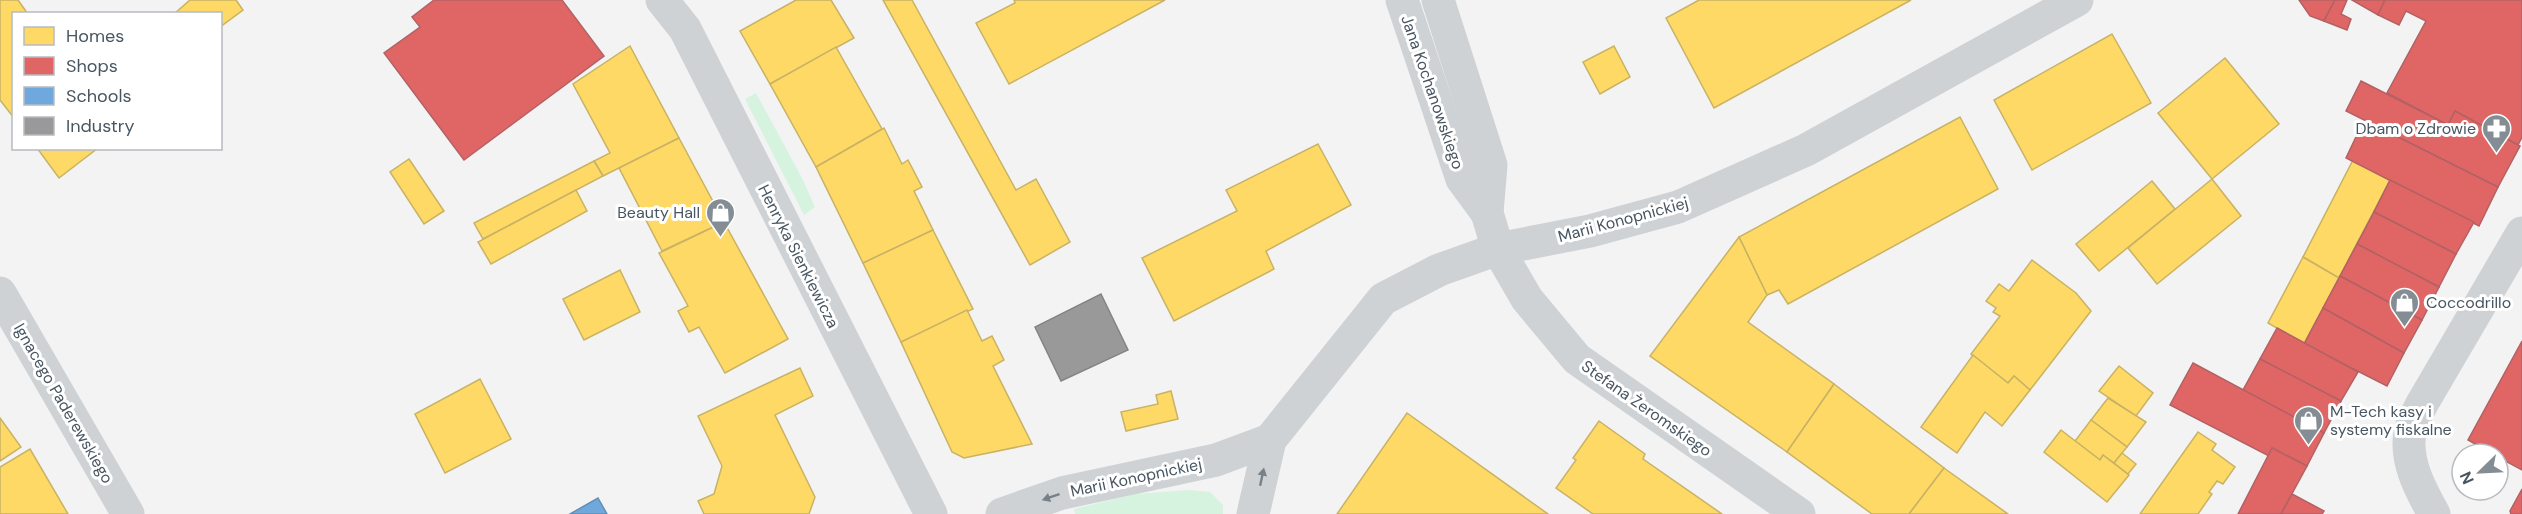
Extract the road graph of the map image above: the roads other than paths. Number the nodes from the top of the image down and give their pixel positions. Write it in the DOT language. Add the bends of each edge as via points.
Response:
graph roads {
  1 [pos="662,0"];
  2 [pos="1402,0"];
  3 [pos="1438,0"];
  4 [pos="2077,0"];
  5 [pos="1486,213"];
  6 [pos="2522,233"];
  7 [pos="1498,249"];
  8 [pos="0,293"];
  9 [pos="1270,440"];
  10 [pos="128,514"];
  11 [pos="931,514"];
  12 [pos="1002,514"];
  13 [pos="1253,514"];
  14 [pos="1799,514"];
  15 [pos="2434,514"];
  1 -- 11 [label="street, Henryka Sienkiewicza" via="685,29"];
  2 -- 5 [label="street, Jana Kochanowskiego" via="1462,179"];
  3 -- 5 [label="street, Jana Kochanowskiego" via="1491,165"];
  4 -- 7 [label="street, Marii Konopnickiej" via="1806,150 1678,207 1590,231"];
  5 -- 7 [label="street, Jana Kochanowskiego"];
  6 -- 15 [label="street" via="2410,429 2410,455 2418,486"];
  7 -- 9 [label="street, Marii Konopnickiej" via="1439,270 1383,299"];
  7 -- 14 [label="street, Stefana Żeromskiego" via="1527,299 1576,359"];
  8 -- 10 [label="street, Ignacego Paderewskiego"];
  9 -- 12 [label="street, Marii Konopnickiej, one-way" via="1216,460 1062,493"];
  13 -- 9 [label="street, Marii Konopnickiej, one-way"];
}
